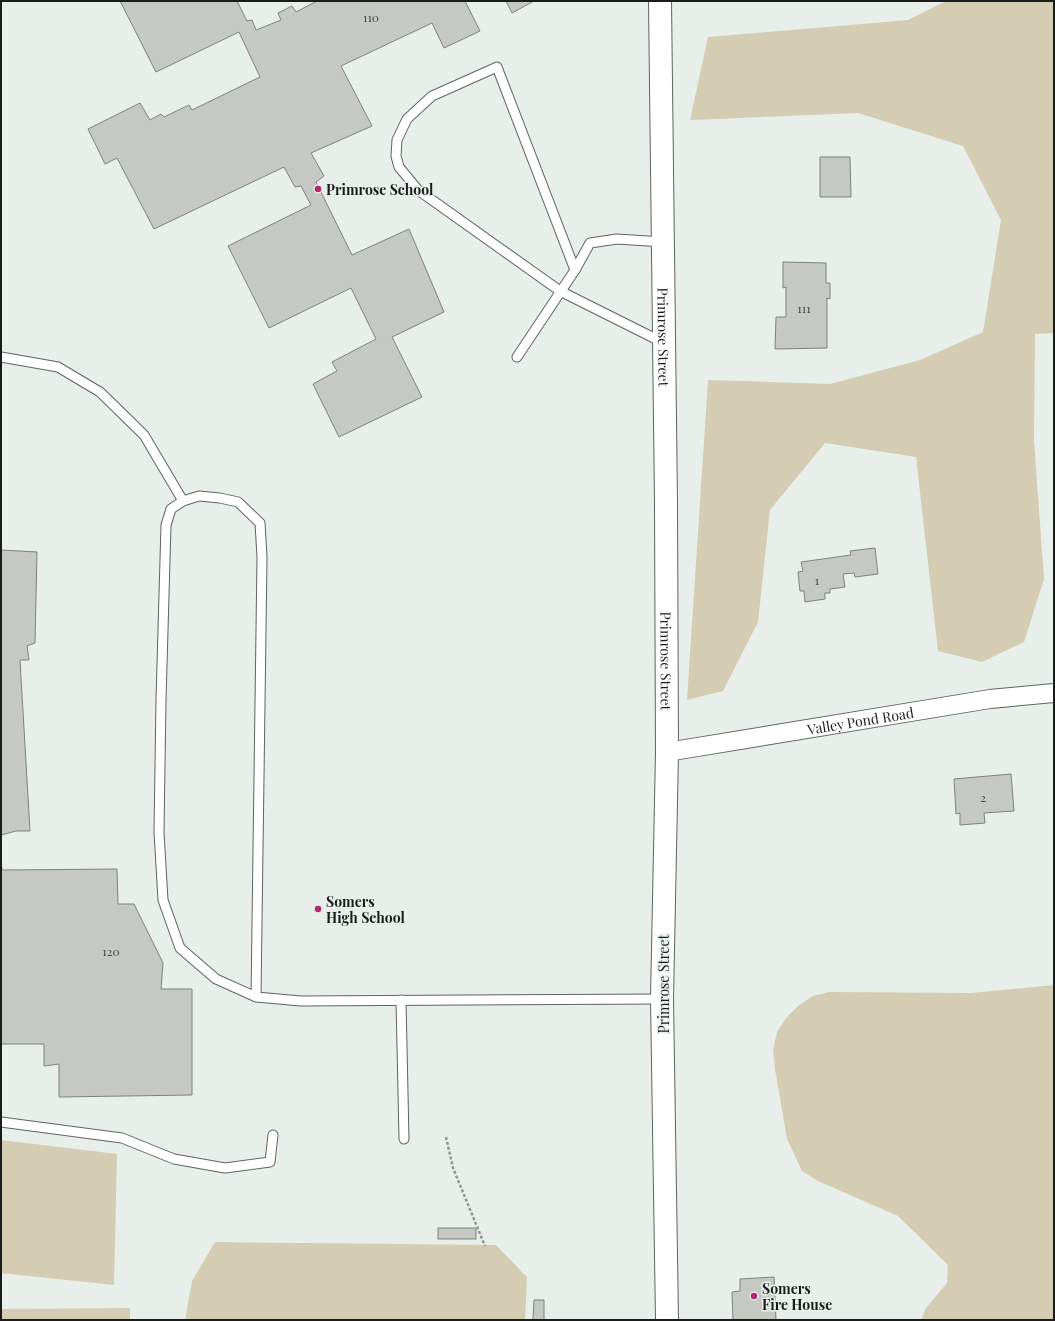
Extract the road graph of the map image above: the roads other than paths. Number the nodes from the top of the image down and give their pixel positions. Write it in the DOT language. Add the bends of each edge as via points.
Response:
graph roads {
  1 [pos="660,1"];
  2 [pos="663,242"];
  3 [pos="575,270"];
  4 [pos="560,292"];
  5 [pos="665,344"];
  6 [pos="517,356"];
  7 [pos="1,357"];
  8 [pos="183,501"];
  9 [pos="1054,693"];
  10 [pos="667,752"];
  11 [pos="256,997"];
  12 [pos="662,999"];
  13 [pos="401,1000"];
  14 [pos="1,1122"];
  15 [pos="273,1135"];
  16 [pos="404,1139"];
  17 [pos="667,1320"];
  1 -- 2 [label="main road, Primrose Street"];
  2 -- 3 [label="lane" via="618,239 590,244"];
  2 -- 5 [label="main road, Primrose Street"];
  3 -- 4 [label="lane"];
  3 -- 4 [label="lane" via="497,67 432,96 407,120 397,140 396,156 399,167 418,190"];
  4 -- 5 [label="lane"];
  4 -- 6 [label="lane"];
  5 -- 10 [label="main road, Primrose Street"];
  7 -- 8 [label="lane" via="58,367 100,392 144,435"];
  8 -- 11 [label="lane" via="171,509 166,525 159,832 163,900 180,948 216,979"];
  8 -- 11 [label="lane" via="198,496 238,502 260,523 262,557"];
  9 -- 10 [label="street, Valley Pond Road" via="990,699"];
  10 -- 12 [label="main road, Primrose Street"];
  11 -- 13 [label="lane" via="301,1001"];
  12 -- 13 [label="lane"];
  12 -- 17 [label="main road, Primrose Street"];
  13 -- 16 [label="lane"];
  14 -- 15 [label="lane" via="122,1138 174,1159 225,1168 270,1162"];
}
